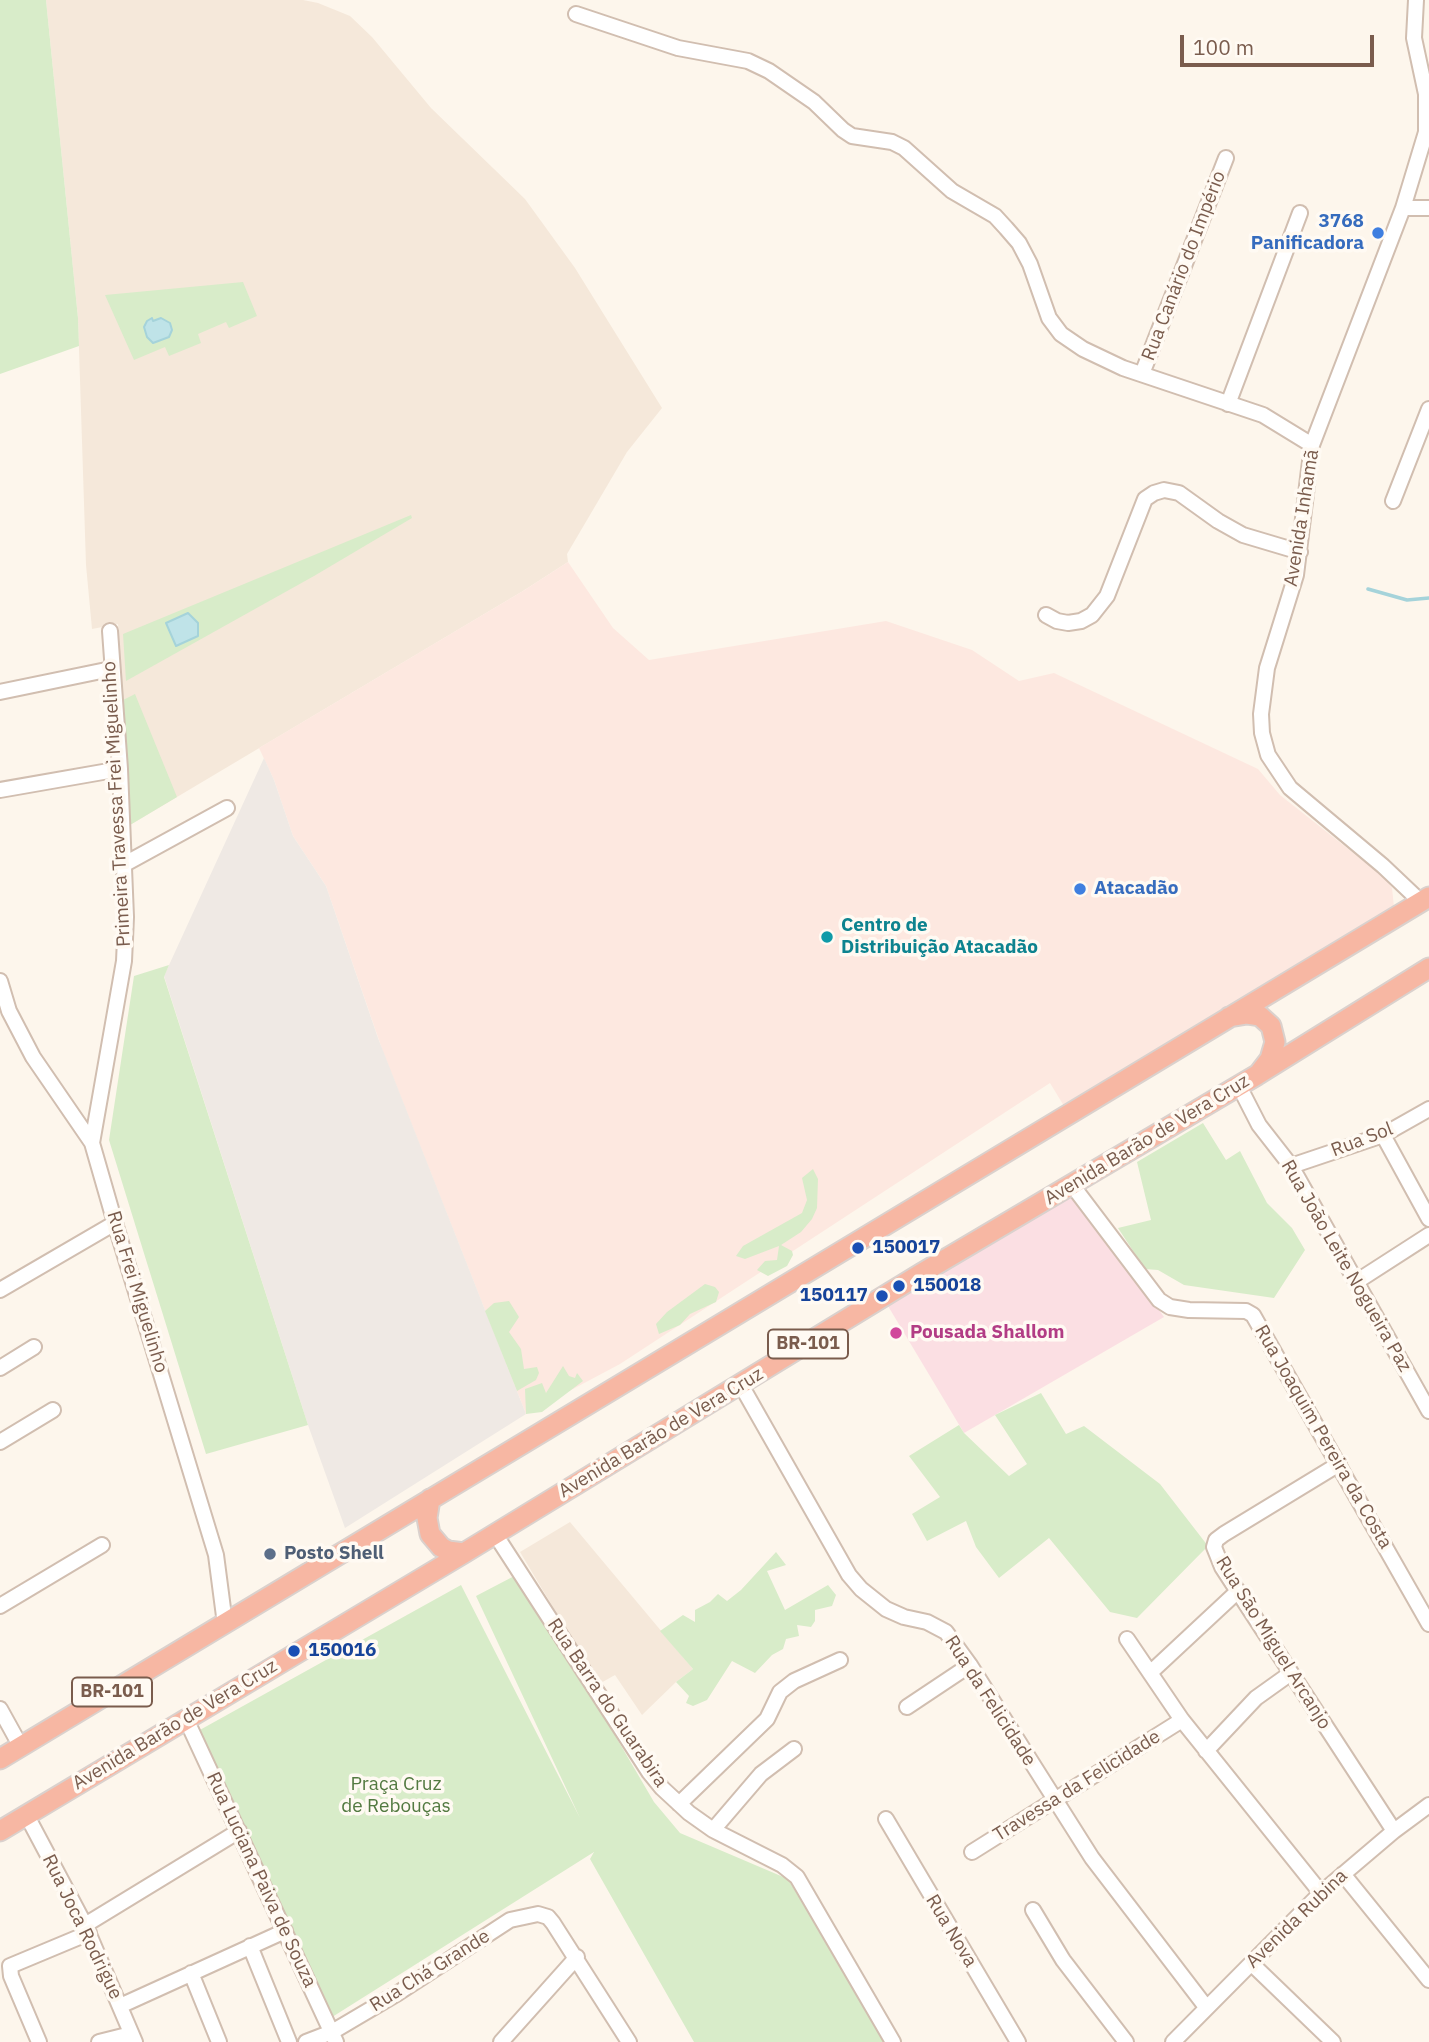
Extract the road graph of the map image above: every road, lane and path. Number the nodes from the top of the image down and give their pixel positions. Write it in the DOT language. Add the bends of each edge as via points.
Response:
graph roads {
  1 [pos="1416,0"];
  2 [pos="576,14"];
  3 [pos="1226,158"];
  4 [pos="1403,208"];
  5 [pos="1429,208"];
  6 [pos="1300,213"];
  7 [pos="1142,374"];
  8 [pos="1228,404"];
  9 [pos="1429,409"];
  10 [pos="1312,445"];
  11 [pos="1393,501"];
  12 [pos="1300,552"];
  13 [pos="1046,615"];
  14 [pos="110,631"];
  15 [pos="111,669"];
  16 [pos="0,692"];
  17 [pos="120,769"];
  18 [pos="0,790"];
  19 [pos="227,808"];
  20 [pos="124,865"];
  21 [pos="1425,899"];
  22 [pos="1429,968"];
  23 [pos="0,981"];
  24 [pos="1227,1017"];
  25 [pos="1257,1075"];
  26 [pos="1239,1086"];
  27 [pos="1429,1109"];
  28 [pos="1383,1135"];
  29 [pos="92,1143"];
  30 [pos="1292,1166"];
  31 [pos="1072,1185"];
  32 [pos="1429,1219"];
  33 [pos="115,1223"];
  34 [pos="1429,1236"];
  35 [pos="1356,1282"];
  36 [pos="0,1290"];
  37 [pos="34,1347"];
  38 [pos="0,1368"];
  39 [pos="741,1385"];
  40 [pos="53,1410"];
  41 [pos="1429,1411"];
  42 [pos="0,1442"];
  43 [pos="1339,1464"];
  44 [pos="430,1499"];
  45 [pos="495,1534"];
  46 [pos="102,1545"];
  47 [pos="464,1553"];
  48 [pos="1238,1591"];
  49 [pos="0,1606"];
  50 [pos="225,1624"];
  51 [pos="1429,1624"];
  52 [pos="1127,1639"];
  53 [pos="840,1660"];
  54 [pos="970,1665"];
  55 [pos="1150,1673"];
  56 [pos="1291,1673"];
  57 [pos="907,1707"];
  58 [pos="0,1709"];
  59 [pos="186,1719"];
  60 [pos="1182,1720"];
  61 [pos="21,1746"];
  62 [pos="794,1749"];
  63 [pos="1206,1751"];
  64 [pos="0,1759"];
  65 [pos="1054,1801"];
  66 [pos="679,1804"];
  67 [pos="1429,1805"];
  68 [pos="26,1814"];
  69 [pos="886,1819"];
  70 [pos="713,1830"];
  71 [pos="0,1831"];
  72 [pos="239,1831"];
  73 [pos="1394,1831"];
  74 [pos="972,1852"];
  75 [pos="1343,1874"];
  76 [pos="1321,1893"];
  77 [pos="1033,1910"];
  78 [pos="87,1929"];
  79 [pos="285,1931"];
  80 [pos="250,1946"];
  81 [pos="577,1957"];
  82 [pos="1252,1964"];
  83 [pos="191,1973"];
  84 [pos="1429,1980"];
  85 [pos="120,2006"];
  86 [pos="1206,2007"];
  87 [pos="334,2037"];
  88 [pos="133,2038"];
  89 [pos="510,2038"];
  90 [pos="39,2042"];
  91 [pos="99,2042"];
  92 [pos="219,2042"];
  93 [pos="289,2042"];
  94 [pos="306,2042"];
  95 [pos="629,2042"];
  96 [pos="893,2042"];
  97 [pos="1018,2042"];
  98 [pos="1126,2042"];
  99 [pos="1173,2042"];
  100 [pos="1333,2042"];
  1 -- 4 [label="street, Avenida Inhamã" via="1414,38 1427,115 1418,164"];
  2 -- 7 [label="street" via="678,48 748,61 814,102 852,136 904,148 952,191 995,216 1019,243 1049,318 1062,334 1083,349"];
  3 -- 7 [label="street, Rua Canário do Império"];
  4 -- 5 [label="street"];
  4 -- 10 [label="street, Avenida Inhamã"];
  6 -- 8 [label="street"];
  7 -- 8 [label="street"];
  8 -- 10 [label="street" via="1263,415"];
  9 -- 11 [label="street"];
  10 -- 12 [label="street, Avenida Inhamã"];
  12 -- 13 [label="street" via="1243,535 1179,493 1164,490 1145,499 1107,596 1092,615 1068,623"];
  12 -- 21 [label="street, Avenida Inhamã" via="1263,688 1262,733 1268,755 1302,800"];
  14 -- 15 [label="street, Primeira Travessa Frei Miguelinho"];
  15 -- 16 [label="street"];
  15 -- 17 [label="street, Primeira Travessa Frei Miguelinho"];
  17 -- 18 [label="street"];
  17 -- 20 [label="street, Primeira Travessa Frei Miguelinho"];
  19 -- 20 [label="street"];
  20 -- 29 [label="street, Primeira Travessa Frei Miguelinho" via="124,961"];
  21 -- 24 [label="highway, BR-101"];
  22 -- 25 [label="highway, Avenida Barão de Vera Cruz / BR-101"];
  23 -- 29 [label="street, Rua Frei Miguelinho" via="9,1011 33,1057"];
  24 -- 25 [label="highway" via="1260,1016 1271,1026 1275,1042 1270,1059"];
  24 -- 44 [label="highway, BR-101"];
  25 -- 26 [label="highway, Avenida Barão de Vera Cruz / BR-101"];
  26 -- 30 [label="street, Rua João Leite Nogueira Paz" via="1259,1125"];
  26 -- 31 [label="highway, Avenida Barão de Vera Cruz / BR-101"];
  27 -- 28 [label="street, Rua Sol"];
  28 -- 30 [label="street, Rua Sol"];
  28 -- 32 [label="street"];
  29 -- 33 [label="street, Rua Frei Miguelinho"];
  30 -- 35 [label="street, Rua João Leite Nogueira Paz"];
  31 -- 39 [label="highway, Avenida Barão de Vera Cruz / BR-101"];
  31 -- 43 [label="street, Rua Joaquim Pereira da Costa" via="1159,1300 1170,1307 1253,1315"];
  33 -- 36 [label="street"];
  33 -- 50 [label="street, Rua Frei Miguelinho" via="216,1555"];
  34 -- 35 [label="street"];
  35 -- 41 [label="street, Rua João Leite Nogueira Paz"];
  37 -- 38 [label="street"];
  39 -- 45 [label="highway, Avenida Barão de Vera Cruz / BR-101"];
  39 -- 54 [label="street, Rua da Felicidade" via="849,1575 886,1609 938,1626"];
  40 -- 42 [label="street"];
  43 -- 48 [label="street, Rua São Miguel Arcanjo" via="1216,1540 1216,1555"];
  43 -- 51 [label="street, Rua Joaquim Pereira da Costa"];
  44 -- 47 [label="highway" via="430,1534 448,1551"];
  44 -- 50 [label="highway, BR-101"];
  45 -- 47 [label="highway, Avenida Barão de Vera Cruz / BR-101"];
  45 -- 66 [label="street, Rua Barra do Guarabira" via="649,1772"];
  46 -- 49 [label="street"];
  47 -- 59 [label="highway, Avenida Barão de Vera Cruz / BR-101"];
  48 -- 55 [label="street"];
  48 -- 56 [label="street, Rua São Miguel Arcanjo"];
  50 -- 61 [label="highway, BR-101"];
  52 -- 55 [label="street"];
  53 -- 66 [label="street" via="780,1692 766,1718"];
  54 -- 57 [label="street"];
  54 -- 65 [label="street, Rua da Felicidade"];
  55 -- 60 [label="street"];
  56 -- 63 [label="street" via="1256,1698"];
  56 -- 73 [label="street, Rua São Miguel Arcanjo"];
  58 -- 61 [label="street"];
  59 -- 68 [label="highway, Avenida Barão de Vera Cruz / BR-101"];
  59 -- 72 [label="street, Rua Luciana Paiva de Souza"];
  60 -- 63 [label="street"];
  60 -- 65 [label="street, Travessa da Felicidade"];
  61 -- 64 [label="highway, BR-101"];
  62 -- 70 [label="street" via="761,1774"];
  63 -- 76 [label="street"];
  65 -- 74 [label="street, Travessa da Felicidade"];
  65 -- 86 [label="street, Rua da Felicidade"];
  66 -- 70 [label="street, Rua Barra do Guarabira"];
  67 -- 73 [label="street, Avenida Rubina"];
  68 -- 71 [label="highway, Avenida Barão de Vera Cruz / BR-101"];
  68 -- 78 [label="street, Rua Joca Rodrigue"];
  69 -- 97 [label="street, Rua Nova"];
  70 -- 96 [label="street, Rua Barra do Guarabira" via="797,1877"];
  72 -- 78 [label="street"];
  72 -- 79 [label="street, Rua Luciana Paiva de Souza"];
  73 -- 75 [label="street, Avenida Rubina"];
  75 -- 76 [label="street, Avenida Rubina"];
  75 -- 84 [label="street"];
  76 -- 82 [label="street, Avenida Rubina"];
  77 -- 98 [label="street" via="1063,1960"];
  78 -- 85 [label="street, Rua Joca Rodrigue"];
  78 -- 90 [label="street" via="10,1969"];
  79 -- 80 [label="street"];
  79 -- 87 [label="street, Rua Luciana Paiva de Souza"];
  80 -- 83 [label="street"];
  80 -- 93 [label="street"];
  81 -- 87 [label="street, Rua Chá Grande" via="548,1917 538,1914 510,1920"];
  81 -- 89 [label="street"];
  81 -- 95 [label="street"];
  82 -- 86 [label="street, Avenida Rubina"];
  82 -- 100 [label="street"];
  83 -- 85 [label="street"];
  83 -- 92 [label="street"];
  85 -- 88 [label="street, Rua Joca Rodrigue"];
  86 -- 99 [label="street, Avenida Rubina"];
  87 -- 94 [label="street, Rua Chá Grande"];
  88 -- 91 [label="street"];
}
